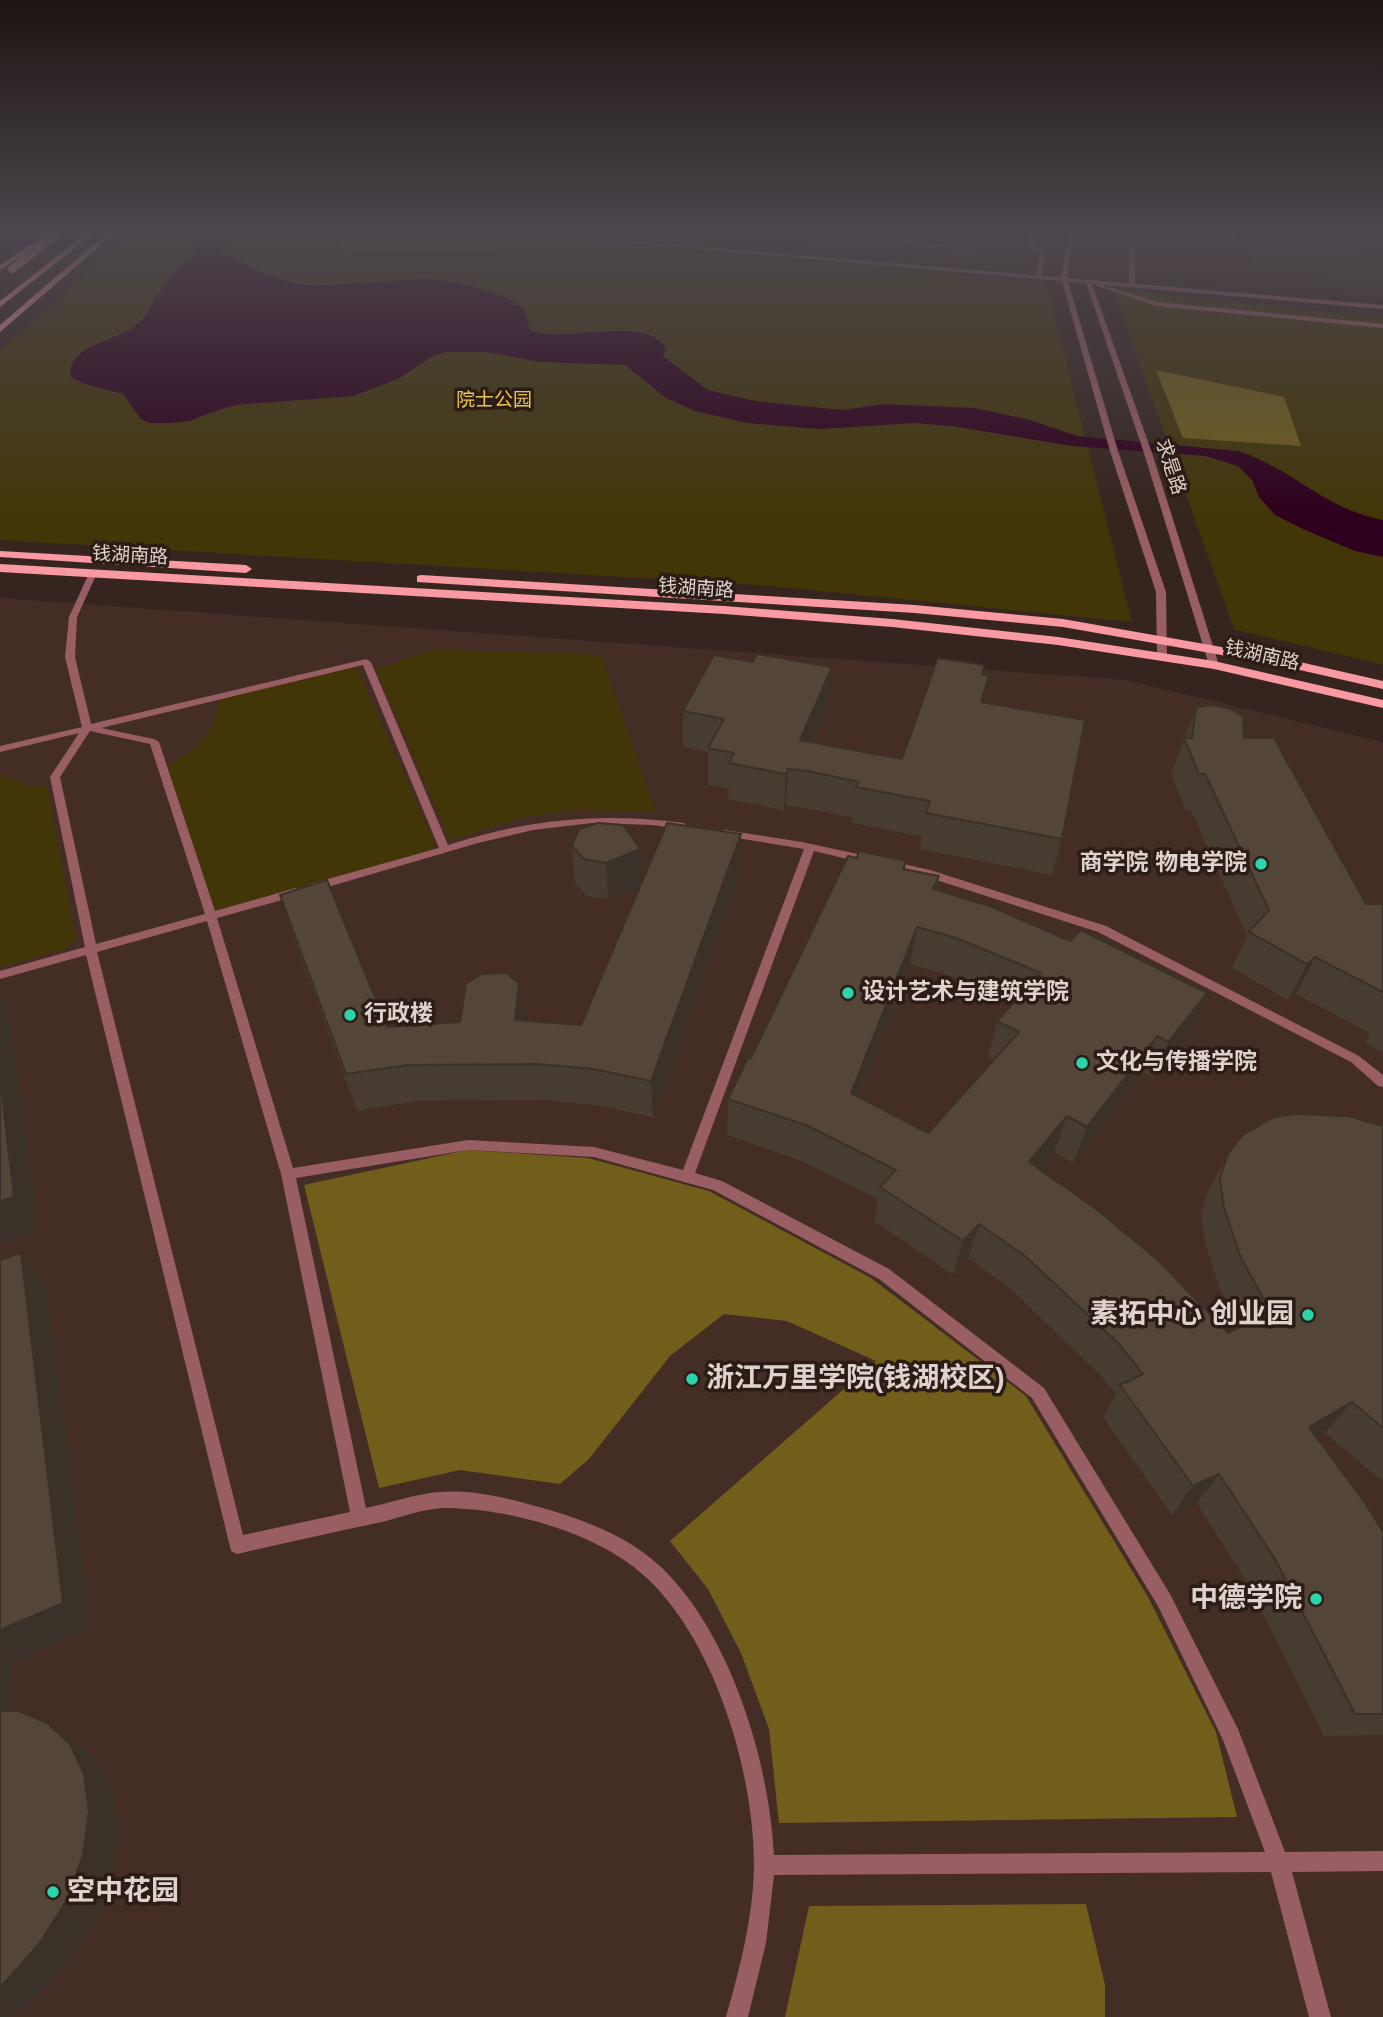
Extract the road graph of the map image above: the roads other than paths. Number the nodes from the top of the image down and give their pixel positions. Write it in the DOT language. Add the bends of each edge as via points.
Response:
graph roads {
  1 [pos="1078,326"];
  2 [pos="1104,326"];
  3 [pos="0,554"];
  4 [pos="0,568"];
  5 [pos="93,573"];
  6 [pos="1162,640"];
  7 [pos="1210,649"];
  8 [pos="1162,657"];
  9 [pos="1214,665"];
  10 [pos="1383,685"];
  11 [pos="1383,704"];
  12 [pos="87,728"];
  13 [pos="0,749"];
  14 [pos="700,829"];
  15 [pos="713,831"];
  16 [pos="810,847"];
  17 [pos="445,850"];
  18 [pos="211,916"];
  19 [pos="91,950"];
  20 [pos="0,975"];
  21 [pos="1383,1082"];
  22 [pos="289,1174"];
  23 [pos="687,1177"];
  24 [pos="359,1518"];
  25 [pos="1383,1861"];
  26 [pos="1279,1862"];
  27 [pos="764,1866"];
  28 [pos="737,2017"];
  29 [pos="1320,2017"];
  1 -- 6 [label="street" via="1161,592"];
  2 -- 7 [label="street, 求是路"];
  3 -- 6 [label="main road, 钱湖南路" via="915,609 1063,623"];
  4 -- 5 [label="main road, 钱湖南路"];
  5 -- 8 [label="main road, 钱湖南路" via="892,623"];
  5 -- 12 [label="lane" via="73,617 70,657"];
  6 -- 7 [label="main road, 钱湖南路"];
  6 -- 8 [label="street"];
  7 -- 9 [label="street, 求是路"];
  7 -- 10 [label="main road, 钱湖南路"];
  8 -- 9 [label="main road, 钱湖南路"];
  9 -- 11 [label="main road, 钱湖南路"];
  12 -- 13 [label="lane"];
  12 -- 17 [label="lane" via="366,662"];
  12 -- 18 [label="lane" via="154,742"];
  12 -- 19 [label="lane" via="55,776"];
  14 -- 17 [label="lane" via="662,822 571,820 482,837"];
  15 -- 16 [label="lane"];
  16 -- 21 [label="lane" via="926,873 1102,929 1355,1059"];
  16 -- 23 [label="lane"];
  17 -- 18 [label="lane"];
  18 -- 19 [label="lane"];
  18 -- 22 [label="lane"];
  19 -- 20 [label="lane"];
  19 -- 24 [label="lane" via="237,1545"];
  22 -- 23 [label="lane" via="468,1145 594,1152"];
  22 -- 24 [label="lane"];
  23 -- 26 [label="lane" via="717,1185 884,1274 1038,1393 1164,1600 1231,1736"];
  24 -- 27 [label="lane" via="443,1500 510,1508 583,1529 655,1573 694,1622 727,1689 754,1768"];
  25 -- 26 [label="lane"];
  26 -- 27 [label="lane"];
  26 -- 29 [label="lane"];
  27 -- 28 [label="lane" via="754,1956"];
}
